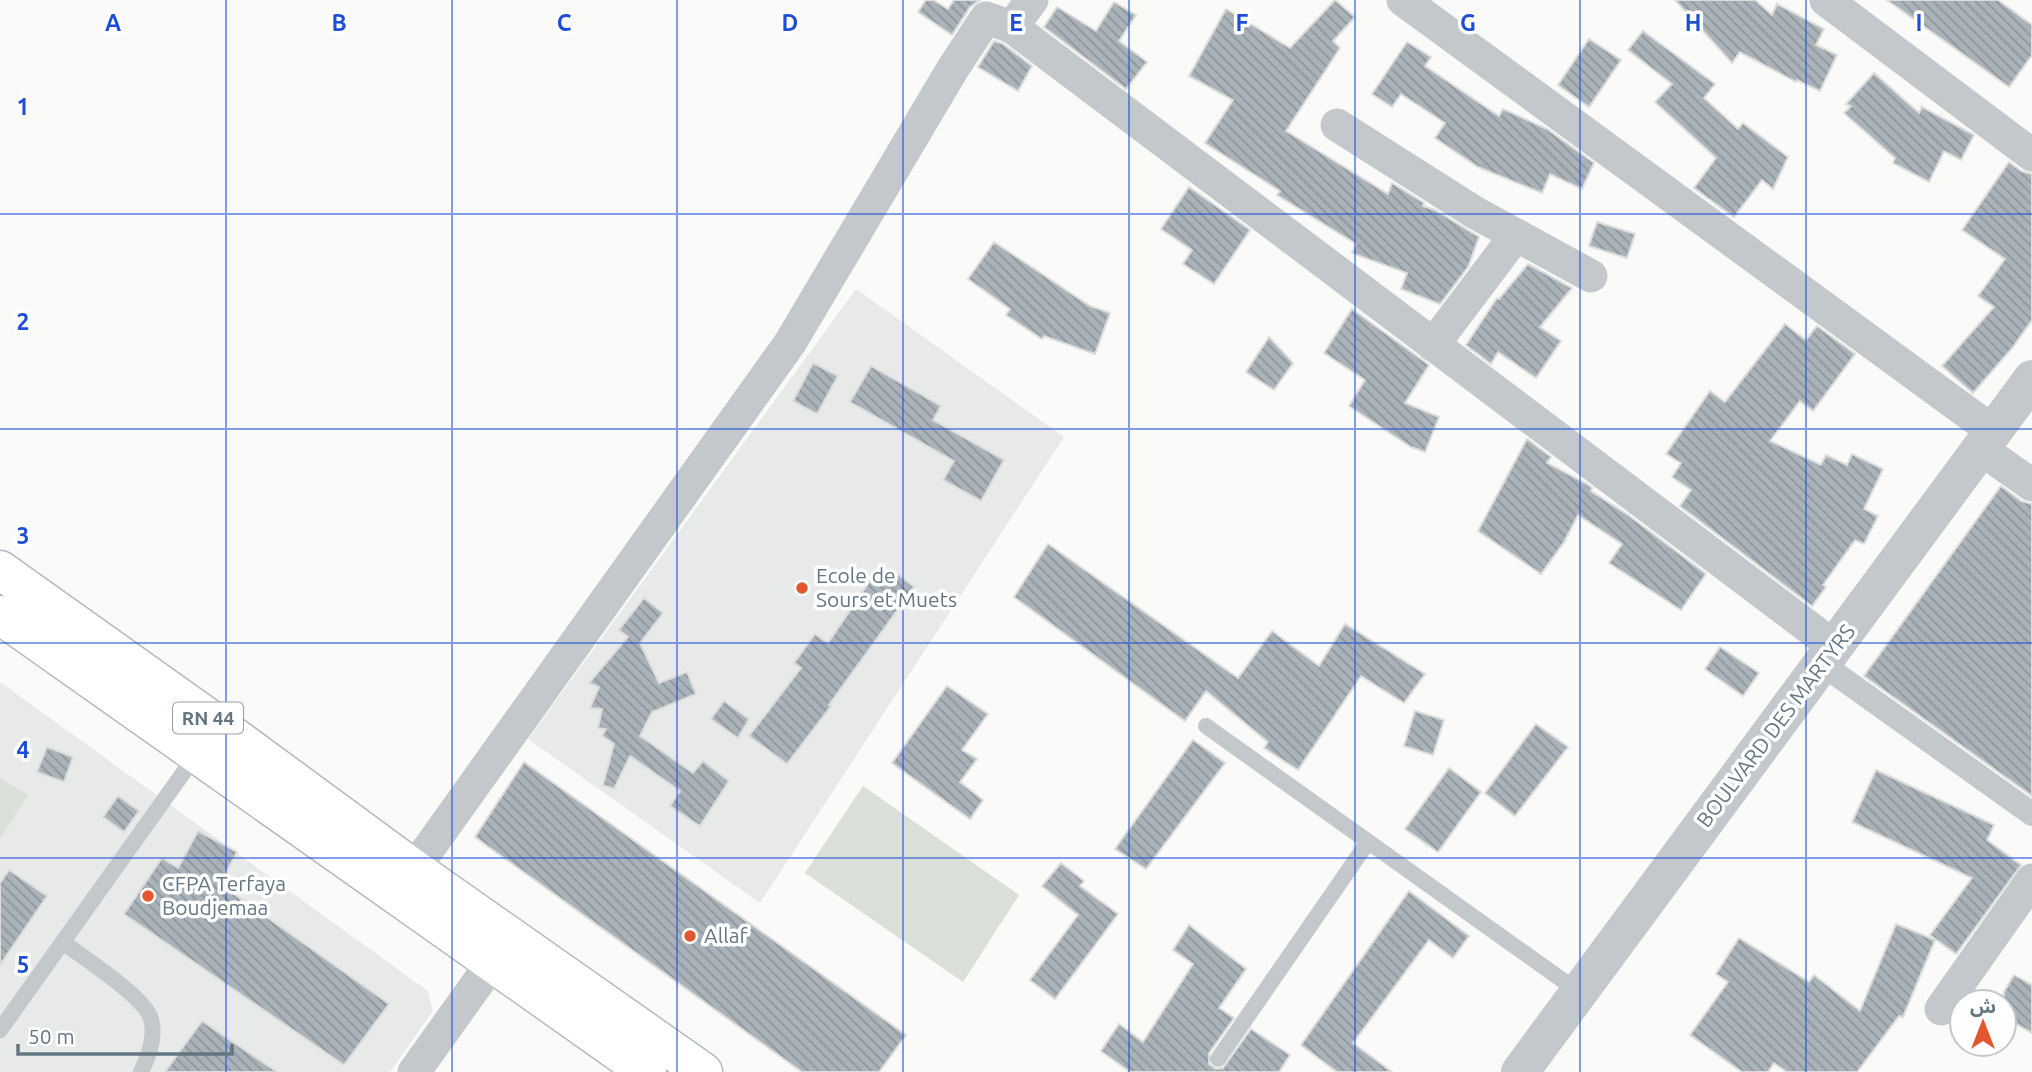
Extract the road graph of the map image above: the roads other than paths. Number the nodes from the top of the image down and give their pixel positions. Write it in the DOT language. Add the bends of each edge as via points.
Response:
graph roads {
  1 [pos="1032,0"];
  2 [pos="1404,0"];
  3 [pos="1826,0"];
  4 [pos="1012,27"];
  5 [pos="1337,125"];
  6 [pos="2032,154"];
  7 [pos="1516,235"];
  8 [pos="1591,276"];
  9 [pos="1433,345"];
  10 [pos="2032,379"];
  11 [pos="1987,440"];
  12 [pos="2032,485"];
  13 [pos="0,570"];
  14 [pos="0,615"];
  15 [pos="1828,655"];
  16 [pos="1206,726"];
  17 [pos="196,755"];
  18 [pos="2032,814"];
  19 [pos="1368,842"];
  20 [pos="403,880"];
  21 [pos="2032,880"];
  22 [pos="64,943"];
  23 [pos="492,963"];
  24 [pos="1579,992"];
  25 [pos="1941,1009"];
  26 [pos="0,1030"];
  27 [pos="1218,1059"];
  28 [pos="623,1065"];
  29 [pos="141,1072"];
  30 [pos="414,1072"];
  31 [pos="703,1072"];
  32 [pos="1520,1072"];
  1 -- 4 [label="street"];
  2 -- 11 [label="street"];
  3 -- 6 [label="street"];
  4 -- 9 [label="street"];
  4 -- 20 [label="street" via="986,18 790,343"];
  5 -- 7 [label="street"];
  7 -- 8 [label="street"];
  7 -- 9 [label="street"];
  9 -- 15 [label="street"];
  10 -- 11 [label="street, BOULVARD DES MARTYRS"];
  11 -- 12 [label="street"];
  11 -- 15 [label="street, BOULVARD DES MARTYRS"];
  13 -- 20 [label="main road, RN 44" via="222,728"];
  14 -- 17 [label="main road, RN 44"];
  15 -- 18 [label="street"];
  15 -- 24 [label="street, BOULVARD DES MARTYRS"];
  16 -- 19 [label="lane"];
  17 -- 20 [label="main road, RN 44"];
  17 -- 22 [label="lane"];
  19 -- 24 [label="lane"];
  19 -- 27 [label="lane"];
  20 -- 23 [label="main road, RN 44"];
  20 -- 31 [label="main road, RN 44"];
  21 -- 25 [label="street"];
  22 -- 26 [label="lane"];
  22 -- 29 [label="lane" via="139,999 151,1017 149,1056"];
  23 -- 28 [label="main road, RN 44"];
  23 -- 30 [label="street"];
  24 -- 32 [label="street, BOULVARD DES MARTYRS"];
}
